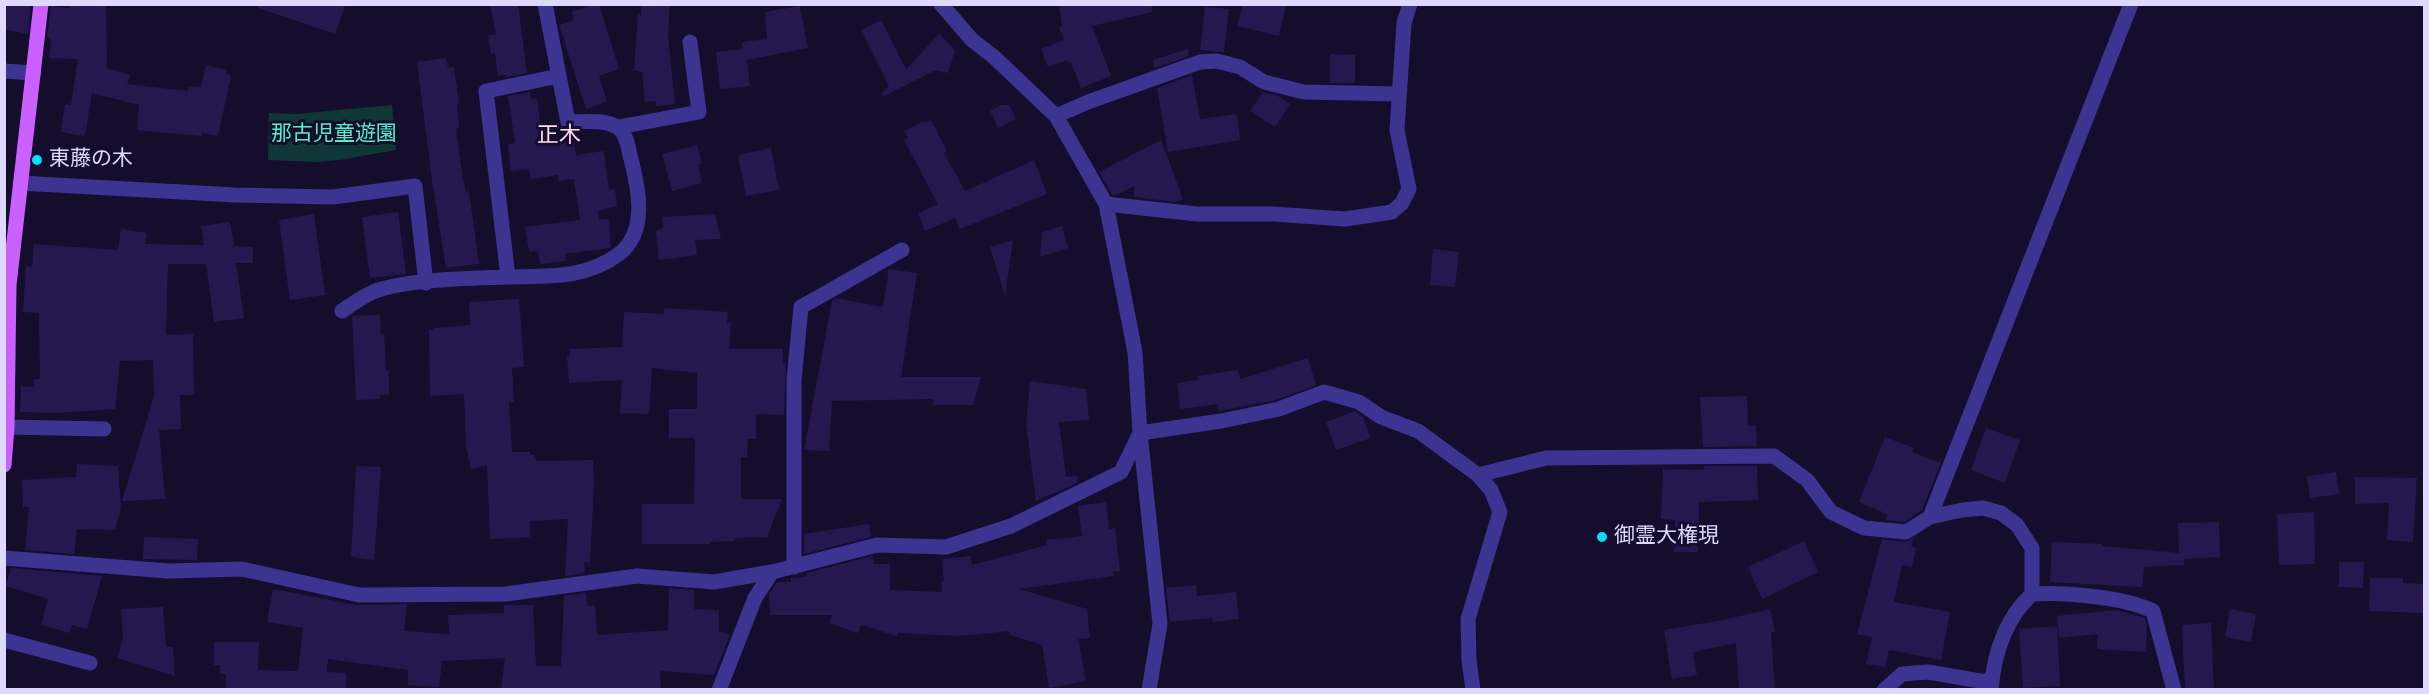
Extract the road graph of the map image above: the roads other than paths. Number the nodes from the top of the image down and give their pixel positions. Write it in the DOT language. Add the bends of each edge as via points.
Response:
graph roads {
  1 [pos="41,4"];
  2 [pos="545,4"];
  3 [pos="941,4"];
  4 [pos="1410,4"];
  5 [pos="2131,4"];
  6 [pos="690,42"];
  7 [pos="4,71"];
  8 [pos="34,73"];
  9 [pos="559,76"];
  10 [pos="1398,94"];
  11 [pos="1056,116"];
  12 [pos="619,128"];
  13 [pos="20,183"];
  14 [pos="1106,204"];
  15 [pos="902,250"];
  16 [pos="508,277"];
  17 [pos="426,283"];
  18 [pos="7,285"];
  19 [pos="342,311"];
  20 [pos="7,427"];
  21 [pos="104,429"];
  22 [pos="1140,434"];
  23 [pos="4,465"];
  24 [pos="1478,475"];
  25 [pos="1930,517"];
  26 [pos="4,558"];
  27 [pos="794,567"];
  28 [pos="772,572"];
  29 [pos="2032,594"];
  30 [pos="4,640"];
  31 [pos="90,663"];
  32 [pos="1991,686"];
  33 [pos="719,690"];
  34 [pos="1149,690"];
  35 [pos="1473,690"];
  36 [pos="1884,690"];
  37 [pos="2174,690"];
  1 -- 8 [label="main road"];
  2 -- 9 [label="street"];
  3 -- 11 [label="street" via="972,40"];
  4 -- 10 [label="street" via="1404,23"];
  5 -- 25 [label="street"];
  6 -- 12 [label="street" via="699,112"];
  7 -- 8 [label="street"];
  8 -- 13 [label="main road"];
  9 -- 12 [label="street" via="568,122 603,123"];
  9 -- 16 [label="street" via="486,91"];
  10 -- 11 [label="street" via="1304,92 1264,82 1240,67 1217,61 1200,62"];
  10 -- 14 [label="street" via="1397,130 1409,189 1392,212 1345,219 1197,214"];
  11 -- 14 [label="street"];
  12 -- 16 [label="street" via="626,138 640,206 630,242 620,253 585,271 560,277"];
  13 -- 17 [label="street" via="333,197 415,186"];
  13 -- 18 [label="main road"];
  14 -- 22 [label="street" via="1135,352"];
  15 -- 27 [label="street" via="801,307 794,380"];
  16 -- 17 [label="street"];
  17 -- 19 [label="street" via="393,286"];
  18 -- 20 [label="main road"];
  20 -- 21 [label="street"];
  20 -- 23 [label="main road"];
  22 -- 24 [label="street" via="1279,409 1324,392 1359,402 1382,417 1418,431"];
  22 -- 27 [label="street" via="1121,472 1011,526 946,548 877,545"];
  22 -- 34 [label="street" via="1160,629"];
  24 -- 25 [label="street" via="1546,458 1774,456 1807,480 1831,512 1864,528 1906,532"];
  24 -- 35 [label="street" via="1491,490 1500,512 1468,619"];
  25 -- 29 [label="street" via="1983,508 2001,513 2017,525 2032,548"];
  26 -- 28 [label="street" via="168,571 242,569 359,595 506,594 637,576 714,582"];
  27 -- 28 [label="street"];
  28 -- 33 [label="street" via="755,598"];
  29 -- 32 [label="street" via="2019,606 2002,636"];
  29 -- 37 [label="street" via="2137,603 2153,610"];
  30 -- 31 [label="street"];
  32 -- 36 [label="street" via="1928,672 1902,674"];
}
